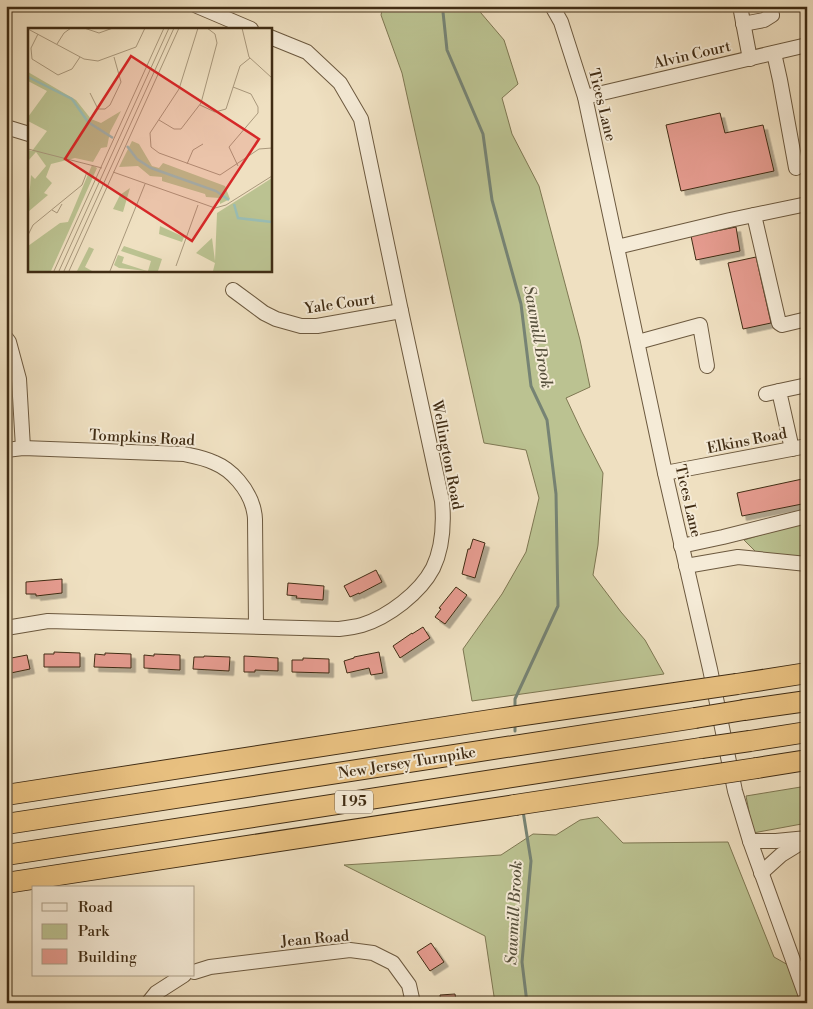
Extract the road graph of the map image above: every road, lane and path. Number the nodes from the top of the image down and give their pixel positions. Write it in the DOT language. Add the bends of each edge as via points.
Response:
graph roads {
  1 [pos="197,6"];
  2 [pos="552,6"];
  3 [pos="740,6"];
  4 [pos="770,6"];
  5 [pos="224,24"];
  6 [pos="743,24"];
  7 [pos="246,28"];
  8 [pos="271,37"];
  9 [pos="807,45"];
  10 [pos="774,53"];
  11 [pos="750,58"];
  12 [pos="585,97"];
  13 [pos="6,127"];
  14 [pos="28,134"];
  15 [pos="796,168"];
  16 [pos="807,204"];
  17 [pos="754,215"];
  18 [pos="617,247"];
  19 [pos="233,290"];
  20 [pos="401,311"];
  21 [pos="807,319"];
  22 [pos="6,338"];
  23 [pos="638,342"];
  24 [pos="707,366"];
  25 [pos="807,385"];
  26 [pos="807,446"];
  27 [pos="23,448"];
  28 [pos="792,449"];
  29 [pos="6,450"];
  30 [pos="665,473"];
  31 [pos="807,516"];
  32 [pos="681,546"];
  33 [pos="807,564"];
  34 [pos="686,566"];
  35 [pos="256,626"];
  36 [pos="6,628"];
  37 [pos="807,673"];
  38 [pos="807,701"];
  39 [pos="807,732"];
  40 [pos="807,760"];
  41 [pos="6,795"];
  42 [pos="6,824"];
  43 [pos="807,838"];
  44 [pos="750,841"];
  45 [pos="6,855"];
  46 [pos="761,873"];
  47 [pos="6,883"];
  48 [pos="195,972"];
  49 [pos="182,976"];
  50 [pos="806,995"];
  51 [pos="148,1003"];
  52 [pos="413,1003"];
  1 -- 5 [label="street"];
  2 -- 12 [label="street, Tices Lane" via="561,22"];
  3 -- 6 [label="street"];
  4 -- 6 [label="street" via="772,15"];
  5 -- 7 [label="street"];
  6 -- 11 [label="street"];
  8 -- 20 [label="street, Wellington Road" via="307,52 340,83 361,119"];
  9 -- 10 [label="street, Alvin Court"];
  10 -- 11 [label="street, Alvin Court"];
  10 -- 15 [label="street"];
  11 -- 12 [label="street, Alvin Court"];
  12 -- 18 [label="street, Tices Lane"];
  13 -- 14 [label="street"];
  16 -- 17 [label="street"];
  17 -- 18 [label="street"];
  17 -- 21 [label="street" via="779,323"];
  18 -- 23 [label="street, Tices Lane"];
  19 -- 20 [label="street, Yale Court" via="264,313 301,326"];
  20 -- 35 [label="street, Wellington Road" via="442,501 442,536 433,569 404,603 362,625 340,629"];
  22 -- 27 [label="street" via="19,379"];
  23 -- 24 [label="street" via="699,321"];
  23 -- 30 [label="street, Tices Lane"];
  25 -- 28 [label="street" via="773,392"];
  26 -- 28 [label="street, Elkins Road"];
  27 -- 29 [label="street, Tompkins Road"];
  27 -- 35 [label="street, Tompkins Road" via="184,454 209,460 227,470 245,490 253,507"];
  28 -- 30 [label="street, Elkins Road"];
  30 -- 32 [label="street, Tices Lane"];
  31 -- 32 [label="street"];
  32 -- 34 [label="street, Tices Lane"];
  33 -- 34 [label="street" via="738,557"];
  34 -- 44 [label="street, Tices Lane" via="735,792"];
  35 -- 36 [label="street, Wellington Road" via="48,621"];
  37 -- 41 [label="highway, New Jersey Turnpike, bridge"];
  38 -- 42 [label="highway, New Jersey Turnpike / I 95, bridge"];
  39 -- 45 [label="highway, New Jersey Turnpike / I 95, bridge"];
  40 -- 47 [label="highway, I 95, bridge"];
  43 -- 44 [label="street"];
  43 -- 46 [label="street"];
  44 -- 46 [label="street, Tices Lane"];
  46 -- 50 [label="street, Tices Lane"];
  48 -- 52 [label="street, Jean Road" via="210,966 350,950 373,954 393,964 410,985"];
  49 -- 51 [label="street" via="156,993"];
}
